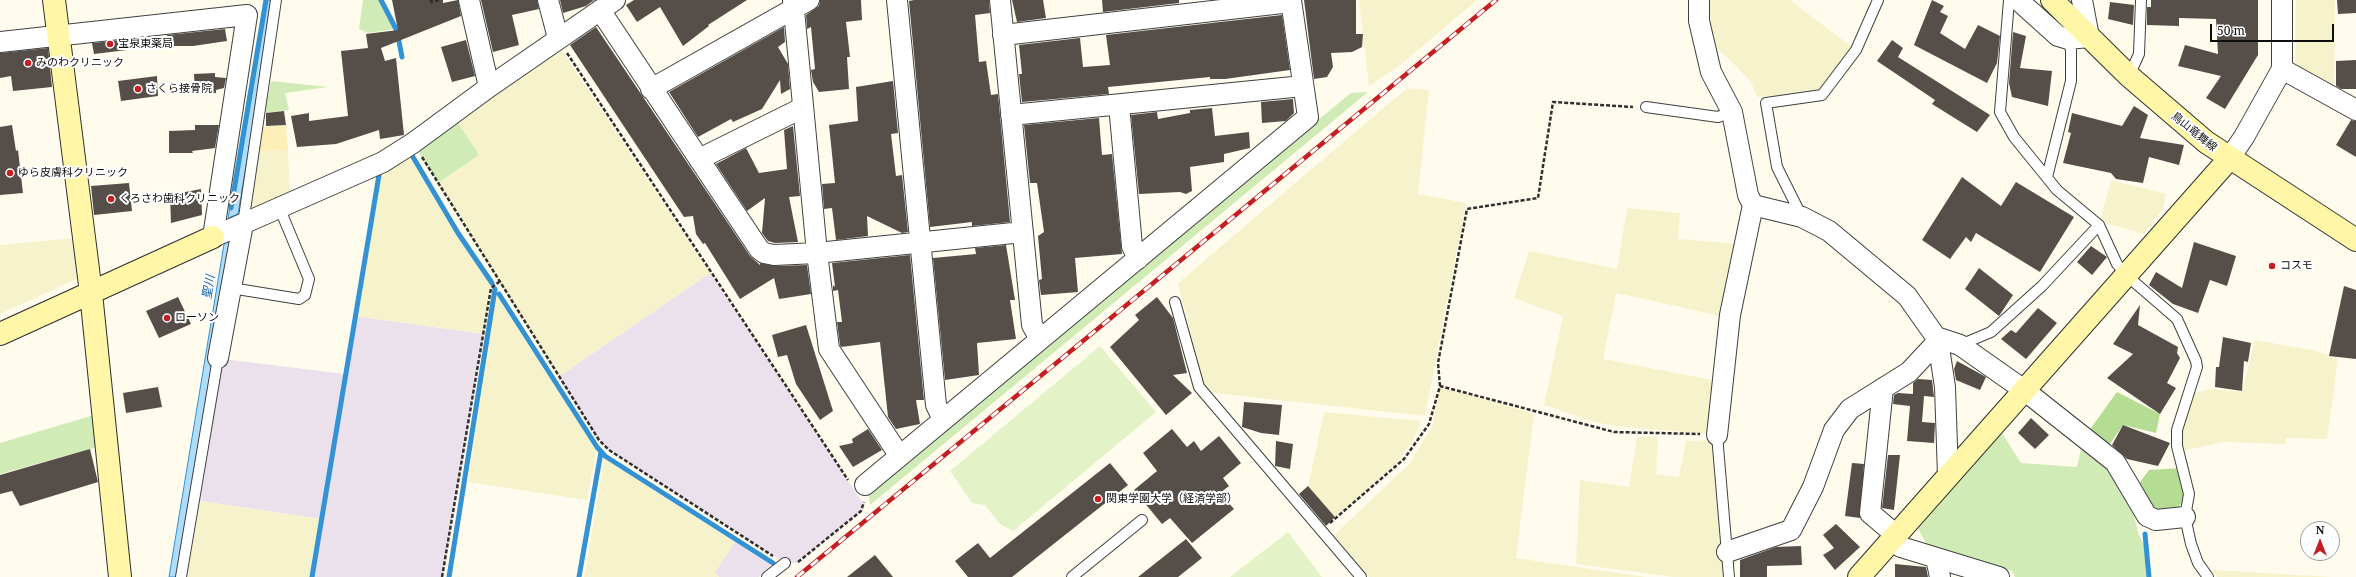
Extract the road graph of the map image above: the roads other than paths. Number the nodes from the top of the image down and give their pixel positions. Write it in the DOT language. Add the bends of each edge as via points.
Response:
graph roads {
  1 [pos="54,0"];
  2 [pos="276,0"];
  3 [pos="469,0"];
  4 [pos="548,0"];
  5 [pos="897,0"];
  6 [pos="1000,0"];
  7 [pos="1699,0"];
  8 [pos="1878,0"];
  9 [pos="2009,0"];
  10 [pos="2018,0"];
  11 [pos="2052,0"];
  12 [pos="2082,0"];
  13 [pos="2141,0"];
  14 [pos="2282,0"];
  15 [pos="1291,1"];
  16 [pos="799,3"];
  17 [pos="608,5"];
  18 [pos="248,7"];
  19 [pos="1003,35"];
  20 [pos="58,36"];
  21 [pos="558,38"];
  22 [pos="2078,38"];
  23 [pos="0,42"];
  24 [pos="2282,69"];
  25 [pos="2129,76"];
  26 [pos="1303,86"];
  27 [pos="489,87"];
  28 [pos="651,88"];
  29 [pos="1119,105"];
  30 [pos="802,108"];
  31 [pos="1646,108"];
  32 [pos="2356,110"];
  33 [pos="1732,112"];
  34 [pos="1011,115"];
  35 [pos="699,159"];
  36 [pos="2229,159"];
  37 [pos="2047,177"];
  38 [pos="1753,205"];
  39 [pos="279,207"];
  40 [pos="1802,217"];
  41 [pos="2098,225"];
  42 [pos="229,230"];
  43 [pos="1023,232"];
  44 [pos="2356,240"];
  45 [pos="920,243"];
  46 [pos="817,253"];
  47 [pos="1138,259"];
  48 [pos="2126,275"];
  49 [pos="230,288"];
  50 [pos="91,293"];
  51 [pos="1175,302"];
  52 [pos="0,334"];
  53 [pos="1040,339"];
  54 [pos="1960,344"];
  55 [pos="218,358"];
  56 [pos="1883,388"];
  57 [pos="2024,390"];
  58 [pos="943,419"];
  59 [pos="1717,435"];
  60 [pos="899,456"];
  61 [pos="1948,476"];
  62 [pos="865,485"];
  63 [pos="2185,517"];
  64 [pos="1142,520"];
  65 [pos="1894,538"];
  66 [pos="1727,552"];
  67 [pos="1936,558"];
  68 [pos="785,563"];
  69 [pos="120,577"];
  70 [pos="181,577"];
  71 [pos="767,577"];
  72 [pos="1072,577"];
  73 [pos="1361,577"];
  74 [pos="1729,577"];
  75 [pos="1859,577"];
  76 [pos="1940,577"];
  77 [pos="1999,577"];
  78 [pos="2208,577"];
  1 -- 20 [label="street"];
  2 -- 42 [label="lane"];
  3 -- 27 [label="street"];
  4 -- 21 [label="street"];
  5 -- 45 [label="street"];
  6 -- 19 [label="street"];
  7 -- 33 [label="street" via="1699,21 1711,72"];
  8 -- 40 [label="lane" via="1856,50 1822,95 1766,103 1777,166"];
  9 -- 37 [label="lane" via="2000,112 2014,137"];
  10 -- 22 [label="street" via="2058,36"];
  11 -- 22 [label="street, 鳥山竜舞線"];
  12 -- 22 [label="street"];
  13 -- 25 [label="lane" via="2139,54"];
  14 -- 24 [label="street"];
  15 -- 19 [label="street"];
  15 -- 26 [label="street"];
  16 -- 28 [label="street"];
  16 -- 30 [label="street"];
  17 -- 21 [label="street"];
  17 -- 28 [label="street"];
  18 -- 20 [label="street"];
  18 -- 42 [label="street"];
  19 -- 34 [label="street"];
  20 -- 23 [label="street"];
  20 -- 50 [label="street"];
  21 -- 27 [label="street"];
  22 -- 25 [label="street, 鳥山竜舞線"];
  22 -- 37 [label="lane" via="2071,50 2071,81"];
  24 -- 32 [label="street"];
  24 -- 36 [label="street"];
  25 -- 36 [label="street, 鳥山竜舞線"];
  26 -- 29 [label="street"];
  26 -- 47 [label="street" via="1308,117"];
  27 -- 39 [label="street" via="413,144 383,162"];
  28 -- 35 [label="street"];
  29 -- 34 [label="street"];
  29 -- 47 [label="street" via="1132,246"];
  30 -- 35 [label="street"];
  30 -- 46 [label="street"];
  31 -- 33 [label="lane" via="1718,117"];
  33 -- 38 [label="street" via="1748,195"];
  34 -- 43 [label="street"];
  35 -- 46 [label="street" via="759,249 774,255"];
  36 -- 44 [label="street, 鳥山竜舞線"];
  36 -- 48 [label="street"];
  37 -- 41 [label="lane" via="2057,190"];
  38 -- 40 [label="street"];
  38 -- 59 [label="street" via="1730,315"];
  39 -- 42 [label="street"];
  39 -- 49 [label="lane" via="309,279 305,295 299,299"];
  40 -- 54 [label="street" via="1829,231 1907,296 1936,337"];
  41 -- 48 [label="lane" via="2117,264"];
  41 -- 54 [label="lane" via="2042,286 1991,332"];
  42 -- 49 [label="street"];
  42 -- 50 [label="street"];
  43 -- 45 [label="street"];
  43 -- 53 [label="street" via="1032,325"];
  45 -- 46 [label="street"];
  45 -- 58 [label="street" via="936,405"];
  46 -- 60 [label="street" via="829,349"];
  47 -- 53 [label="street"];
  48 -- 57 [label="street"];
  48 -- 63 [label="lane" via="2177,319 2196,361 2197,367 2177,430 2189,494"];
  49 -- 55 [label="street"];
  50 -- 52 [label="street"];
  50 -- 69 [label="street"];
  51 -- 73 [label="lane" via="1199,387"];
  53 -- 58 [label="street"];
  54 -- 57 [label="street"];
  55 -- 70 [label="lane"];
  56 -- 61 [label="street" via="1909,372 1938,341 1945,387"];
  56 -- 65 [label="street" via="1870,513"];
  56 -- 66 [label="street" via="1850,409 1834,430 1813,487 1792,530"];
  57 -- 61 [label="street"];
  57 -- 63 [label="street" via="2115,462 2147,516 2156,520"];
  58 -- 60 [label="street"];
  59 -- 66 [label="lane"];
  60 -- 62 [label="street"];
  61 -- 65 [label="street"];
  63 -- 78 [label="lane" via="2198,563"];
  64 -- 72 [label="lane"];
  65 -- 67 [label="street" via="1901,547"];
  65 -- 75 [label="street"];
  66 -- 74 [label="lane"];
  67 -- 76 [label="street"];
  67 -- 77 [label="street"];
  68 -- 71 [label="lane"];
}
